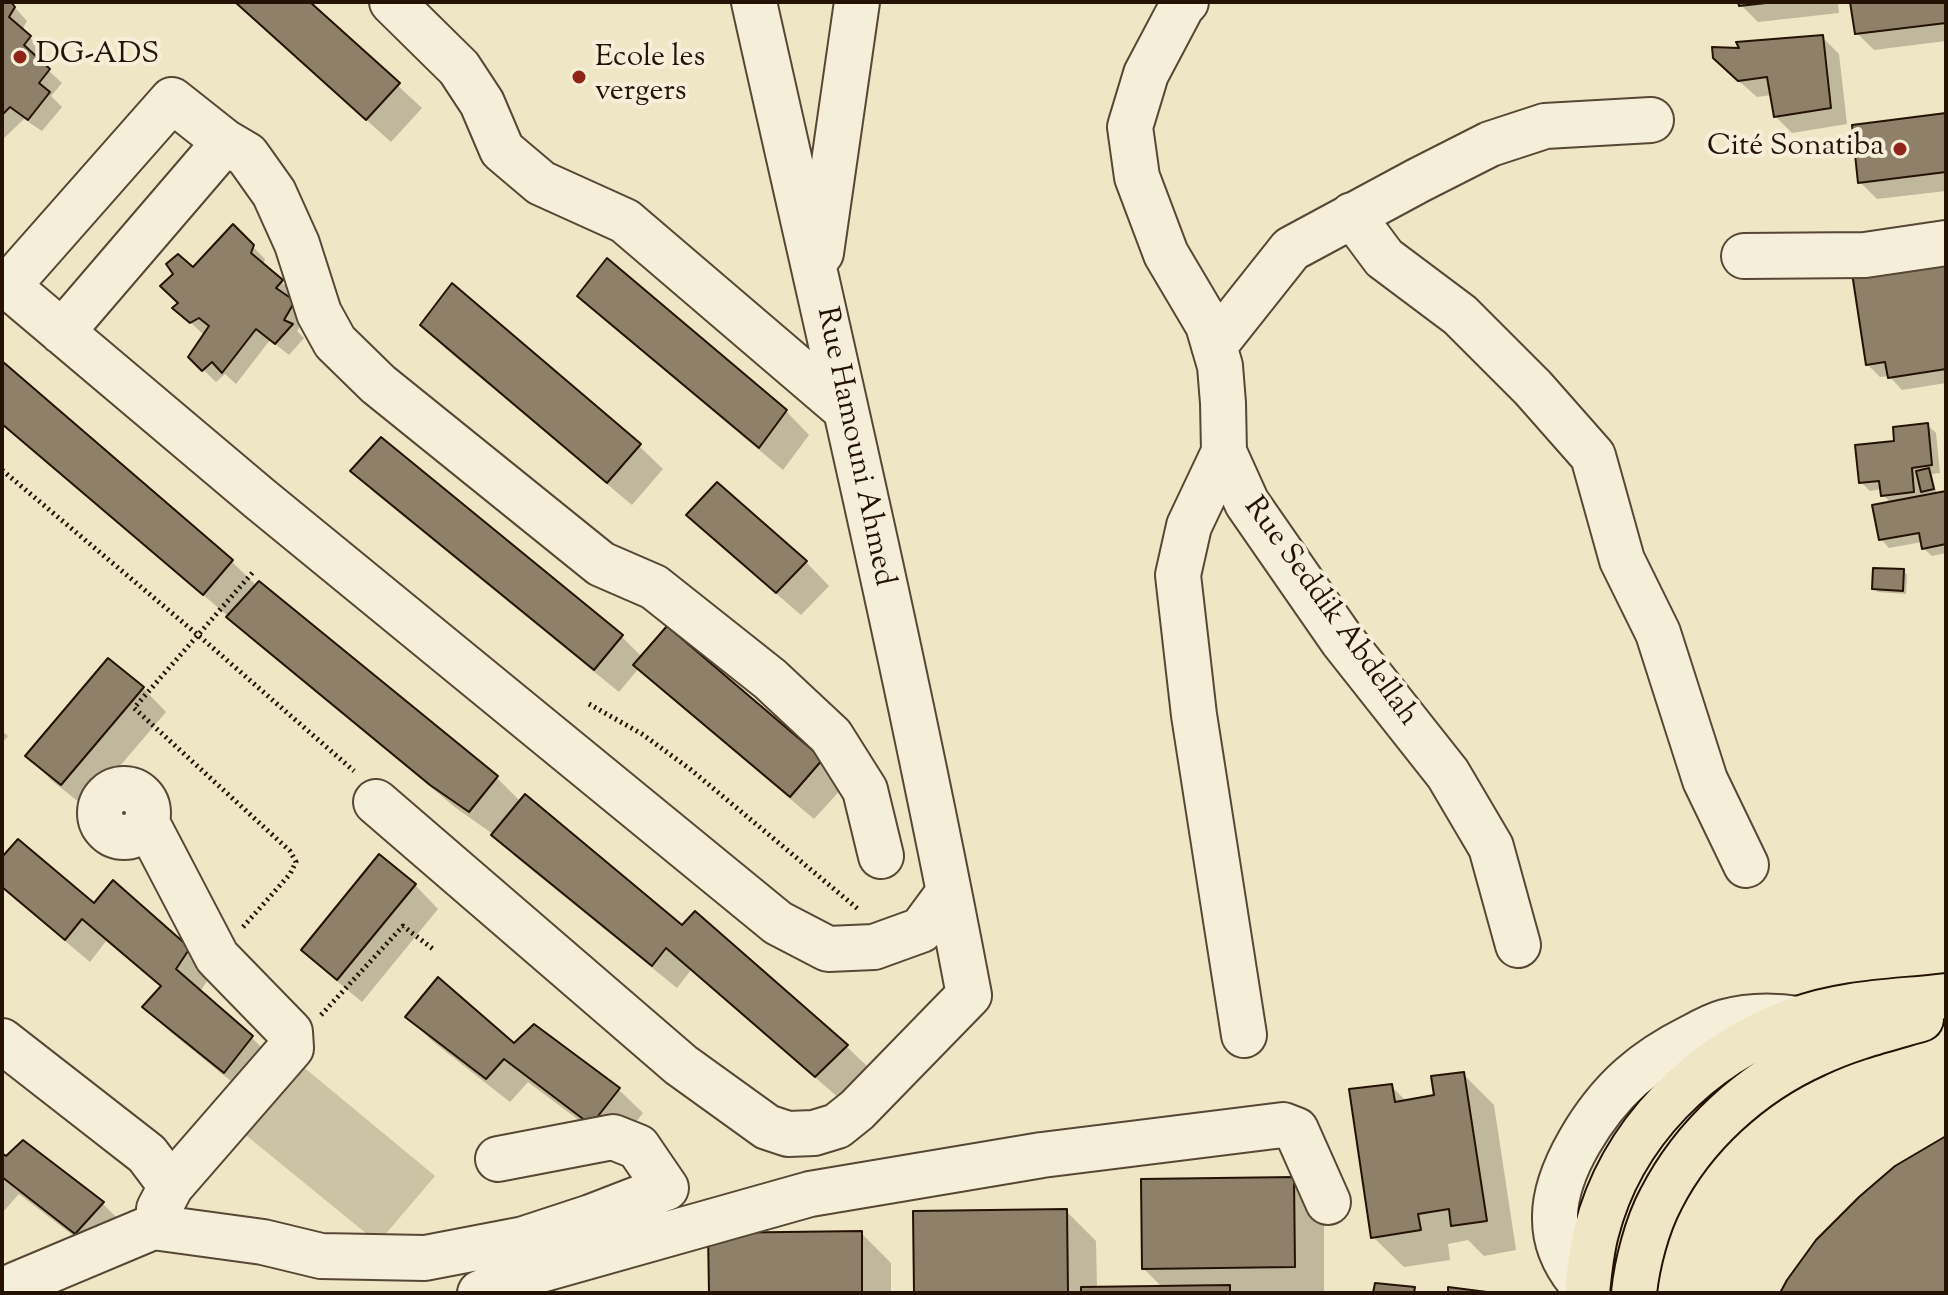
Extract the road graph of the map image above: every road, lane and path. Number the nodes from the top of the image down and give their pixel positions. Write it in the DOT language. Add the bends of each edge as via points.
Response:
graph roads {
  1 [pos="392,2"];
  2 [pos="754,2"];
  3 [pos="857,2"];
  4 [pos="1186,2"];
  5 [pos="1651,120"];
  6 [pos="225,142"];
  7 [pos="1352,215"];
  8 [pos="1946,243"];
  9 [pos="1744,256"];
  10 [pos="817,281"];
  11 [pos="5,283"];
  12 [pos="62,332"];
  13 [pos="1214,346"];
  14 [pos="846,410"];
  15 [pos="1224,452"];
  16 [pos="2,470"];
  17 [pos="254,571"];
  18 [pos="198,635"];
  19 [pos="589,704"];
  20 [pos="376,802"];
  21 [pos="147,823"];
  22 [pos="881,856"];
  23 [pos="1746,865"];
  24 [pos="949,892"];
  25 [pos="895,939"];
  26 [pos="1518,945"];
  27 [pos="433,949"];
  28 [pos="217,957"];
  29 [pos="1946,996"];
  30 [pos="1946,1011"];
  31 [pos="1244,1035"];
  32 [pos="2,1041"];
  33 [pos="291,1048"];
  34 [pos="498,1159"];
  35 [pos="171,1186"];
  36 [pos="1328,1202"];
  37 [pos="153,1227"];
  38 [pos="366,1275"];
  39 [pos="432,1275"];
  40 [pos="1587,1291"];
  41 [pos="6,1293"];
  42 [pos="480,1293"];
  43 [pos="1634,1293"];
  1 -- 14 [label="street" via="459,68 482,103 502,150 541,183 625,221"];
  2 -- 10 [label="street, Rue Hamouni Ahmed"];
  3 -- 10 [label="street"];
  4 -- 13 [label="street, Rue Seddik Abdellah" via="1146,74 1130,127 1137,177 1166,254 1208,325"];
  5 -- 7 [label="street" via="1545,126 1490,144"];
  6 -- 11 [label="street" via="172,100"];
  6 -- 12 [label="street"];
  6 -- 22 [label="street" via="247,155 274,193 335,342 378,384 601,564 654,587 770,679 831,736 865,790"];
  7 -- 13 [label="street" via="1291,249"];
  7 -- 23 [label="street" via="1384,258 1460,315 1593,456 1622,560 1658,633 1705,780"];
  8 -- 9 [label="street" via="1865,255"];
  10 -- 14 [label="street, Rue Hamouni Ahmed"];
  11 -- 12 [label="street"];
  12 -- 25 [label="street" via="778,923 828,949 874,947"];
  13 -- 15 [label="street, Rue Seddik Abdellah" via="1220,366"];
  14 -- 24 [label="street, Rue Hamouni Ahmed"];
  15 -- 26 [label="street, Rue Seddik Abdellah" via="1264,528 1342,640 1448,774 1491,847"];
  15 -- 31 [label="street" via="1189,526 1178,575 1194,715"];
  16 -- 18 [label="path"];
  17 -- 18 [label="path"];
  18 -- 20 [label="path" via="354,770"];
  18 -- 28 [label="path" via="134,708 296,862"];
  19 -- 25 [label="path" via="690,769"];
  20 -- 24 [label="street, Rue Hamouni Ahmed" via="681,1065 767,1127 788,1134 837,1126 969,995"];
  21 -- 28 [label="street"];
  24 -- 25 [label="street" via="921,930"];
  27 -- 33 [label="path" via="403,926"];
  28 -- 33 [label="street" via="290,1032"];
  29 -- 40 [label="highway" via="1841,1008 1798,1019 1720,1058 1685,1085 1630,1153 1610,1192 1596,1233"];
  30 -- 43 [label="highway" via="1816,1053 1742,1100 1710,1129 1660,1200"];
  32 -- 35 [label="street" via="147,1154"];
  33 -- 35 [label="street"];
  34 -- 39 [label="street" via="613,1137 638,1147 666,1188"];
  35 -- 37 [label="street"];
  36 -- 42 [label="street" via="1296,1130 1283,1125 1042,1155 810,1194 519,1276"];
  37 -- 38 [label="street" via="263,1242 321,1256"];
  37 -- 41 [label="street"];
  38 -- 39 [label="street"];
}
